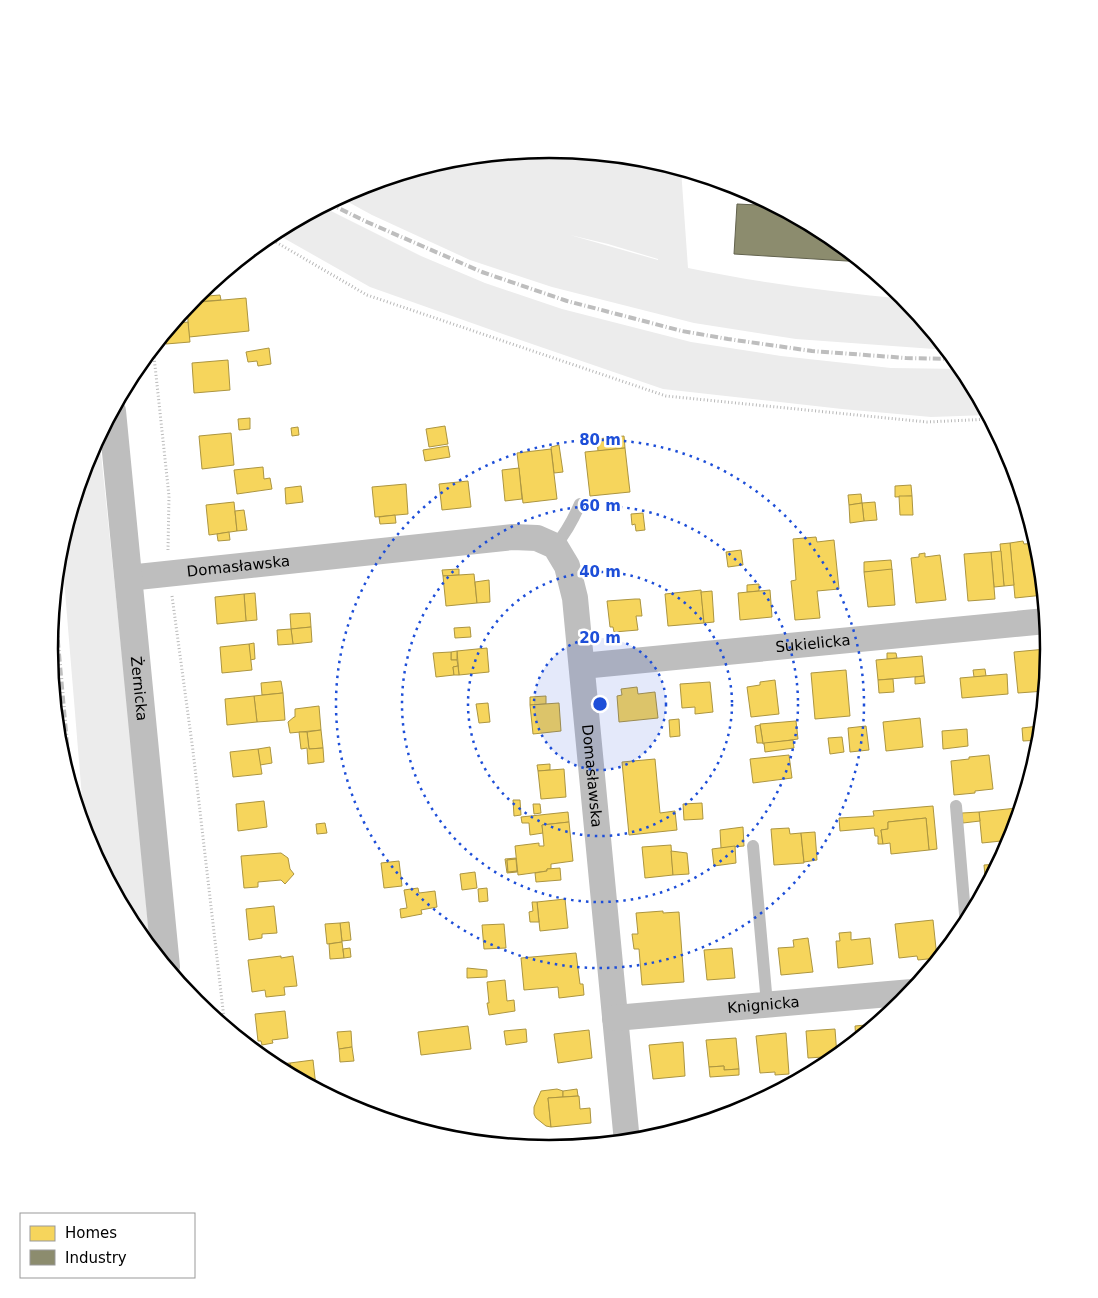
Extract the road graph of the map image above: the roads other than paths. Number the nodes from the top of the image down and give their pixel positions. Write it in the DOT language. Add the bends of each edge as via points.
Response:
graph roads {
  1 [pos="113,422"];
  2 [pos="580,504"];
  3 [pos="555,546"];
  4 [pos="128,578"];
  5 [pos="1039,622"];
  6 [pos="582,666"];
  7 [pos="956,806"];
  8 [pos="753,846"];
  9 [pos="965,911"];
  10 [pos="165,955"];
  11 [pos="901,993"];
  12 [pos="767,1004"];
  13 [pos="615,1018"];
  14 [pos="626,1134"];
  1 -- 4 [label="street, Żernicka"];
  2 -- 3 [label="lane" via="573,521"];
  3 -- 4 [label="street, Domasławska" via="537,538 513,537"];
  3 -- 6 [label="street, Domasławska" via="567,566 575,598"];
  4 -- 10 [label="street, Żernicka"];
  5 -- 6 [label="street, Sukielicka"];
  6 -- 13 [label="street, Domasławska"];
  7 -- 9 [label="lane"];
  8 -- 12 [label="lane"];
  11 -- 12 [label="street, Knignicka"];
  12 -- 13 [label="street, Knignicka"];
  13 -- 14 [label="street, Domasławska"];
}
